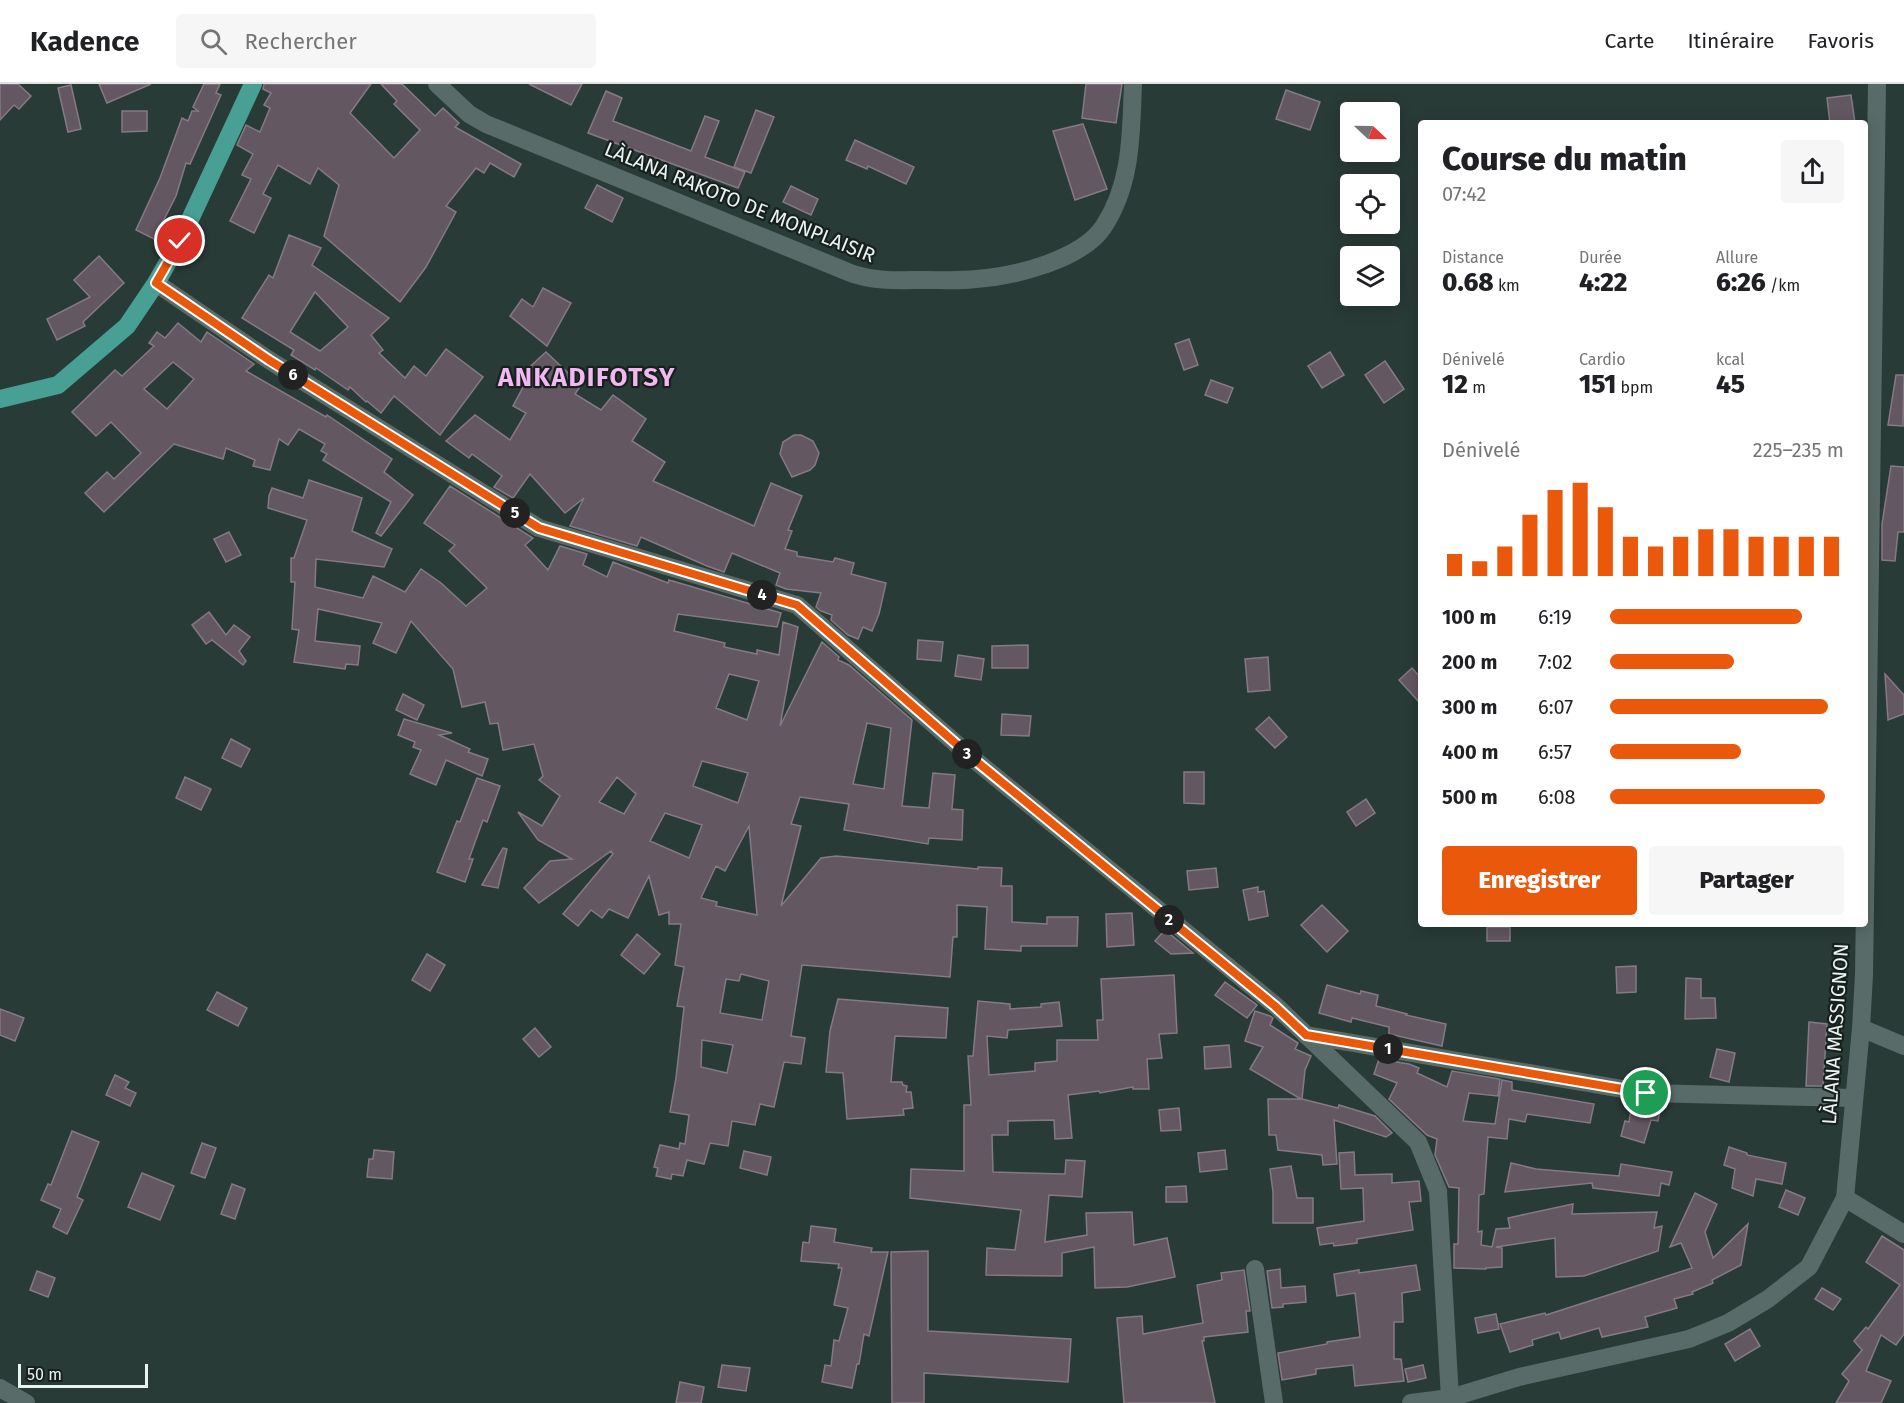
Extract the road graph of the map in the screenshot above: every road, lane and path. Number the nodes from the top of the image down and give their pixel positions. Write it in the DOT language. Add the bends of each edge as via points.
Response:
graph roads {
  1 [pos="253,84"];
  2 [pos="437,84"];
  3 [pos="1133,84"];
  4 [pos="1877,84"];
  5 [pos="156,283"];
  6 [pos="0,399"];
  7 [pos="1868,693"];
  8 [pos="1865,927"];
  9 [pos="1861,1028"];
  10 [pos="1306,1035"];
  11 [pos="1904,1046"];
  12 [pos="1854,1098"];
  13 [pos="1845,1198"];
  14 [pos="1904,1234"];
  15 [pos="1255,1269"];
  16 [pos="0,1388"];
  17 [pos="1450,1400"];
  18 [pos="26,1403"];
  19 [pos="1274,1403"];
  20 [pos="1410,1403"];
  1 -- 5 [label="main road" via="180,241"];
  2 -- 3 [label="street, LÀLANA RAKOTO DE MONPLAISIR" via="469,114 486,124 874,281 998,277 1058,259 1093,239 1111,215 1127,171"];
  4 -- 7 [label="street, LÀLANA MASSIGNON"];
  5 -- 6 [label="main road" via="127,326 58,385"];
  5 -- 10 [label="street" via="269,360 539,528 797,605 976,761"];
  8 -- 9 [label="street, LÀLANA MASSIGNON"];
  9 -- 11 [label="street"];
  9 -- 12 [label="street, LÀLANA MASSIGNON"];
  10 -- 12 [label="street" via="1646,1093"];
  10 -- 17 [label="street" via="1418,1142 1438,1191"];
  12 -- 13 [label="street, LÀLANA MASSIGNON"];
  13 -- 14 [label="street"];
  13 -- 17 [label="street, LÀLANA MASSIGNON" via="1809,1267 1768,1299 1728,1323 1689,1339 1520,1377"];
  15 -- 19 [label="street"];
  16 -- 18 [label="street"];
  17 -- 20 [label="street, LÀLANA MASSIGNON"];
}
